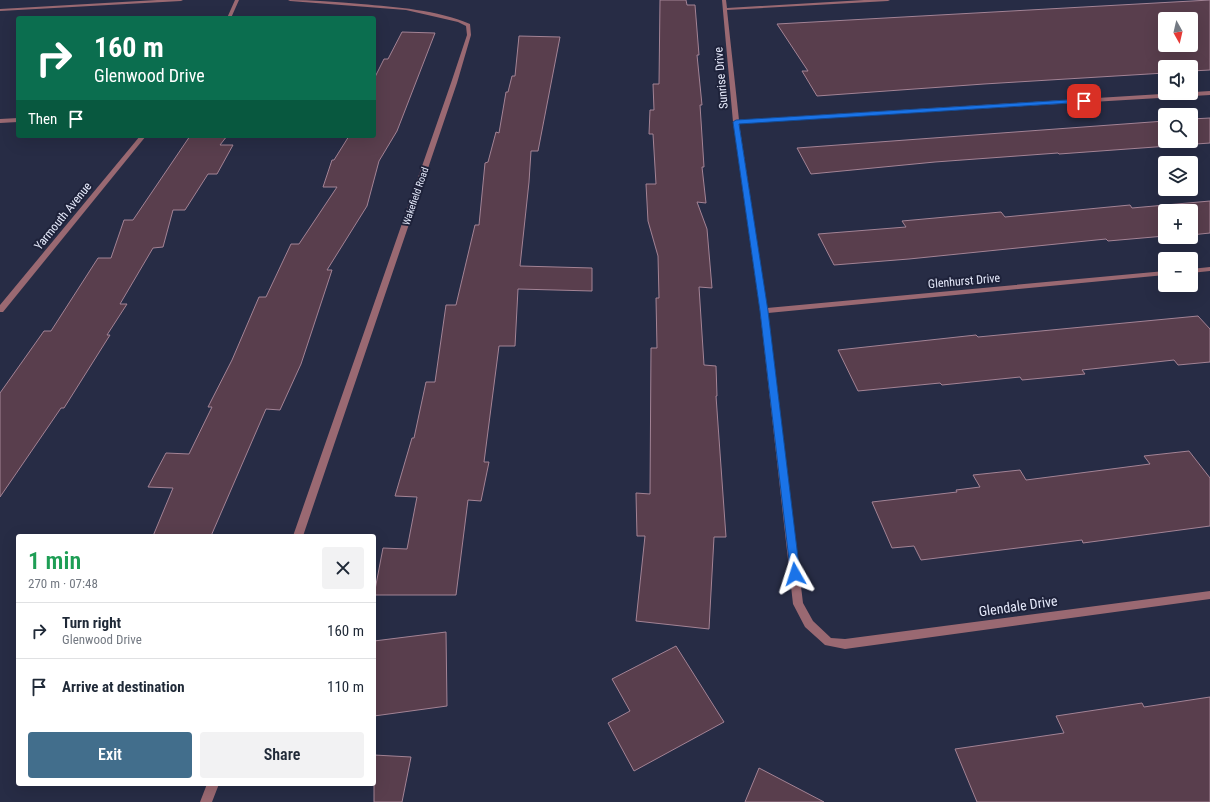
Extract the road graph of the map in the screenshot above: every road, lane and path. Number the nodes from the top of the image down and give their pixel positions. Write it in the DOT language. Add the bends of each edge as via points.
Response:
graph roads {
  1 [pos="180,0"];
  2 [pos="237,0"];
  3 [pos="290,0"];
  4 [pos="724,0"];
  5 [pos="888,0"];
  6 [pos="726,9"];
  7 [pos="0,10"];
  8 [pos="230,16"];
  9 [pos="1210,94"];
  10 [pos="16,120"];
  11 [pos="0,121"];
  12 [pos="736,122"];
  13 [pos="141,138"];
  14 [pos="1210,269"];
  15 [pos="1198,270"];
  16 [pos="1158,274"];
  17 [pos="0,299"];
  18 [pos="9,299"];
  19 [pos="0,310"];
  20 [pos="764,311"];
  21 [pos="299,534"];
  22 [pos="1210,595"];
  23 [pos="829,642"];
  24 [pos="212,786"];
  25 [pos="206,802"];
  1 -- 7 [label="street"];
  2 -- 8 [label="street"];
  3 -- 21 [label="street, Wakefield Road" via="406,9 432,14 468,25 469,35"];
  4 -- 6 [label="street, Sunrise Drive"];
  5 -- 6 [label="street"];
  6 -- 12 [label="street, Sunrise Drive"];
  9 -- 12 [label="street"];
  10 -- 11 [label="street"];
  12 -- 20 [label="street, Sunrise Drive"];
  13 -- 18 [label="street, Yarmouth Avenue"];
  14 -- 15 [label="street"];
  16 -- 20 [label="street, Glenhurst Drive"];
  17 -- 18 [label="street"];
  18 -- 19 [label="street, Yarmouth Avenue"];
  20 -- 23 [label="street, Sunrise Drive" via="798,604 808,624"];
  22 -- 23 [label="street, Glendale Drive" via="845,644"];
  24 -- 25 [label="street"];
}
